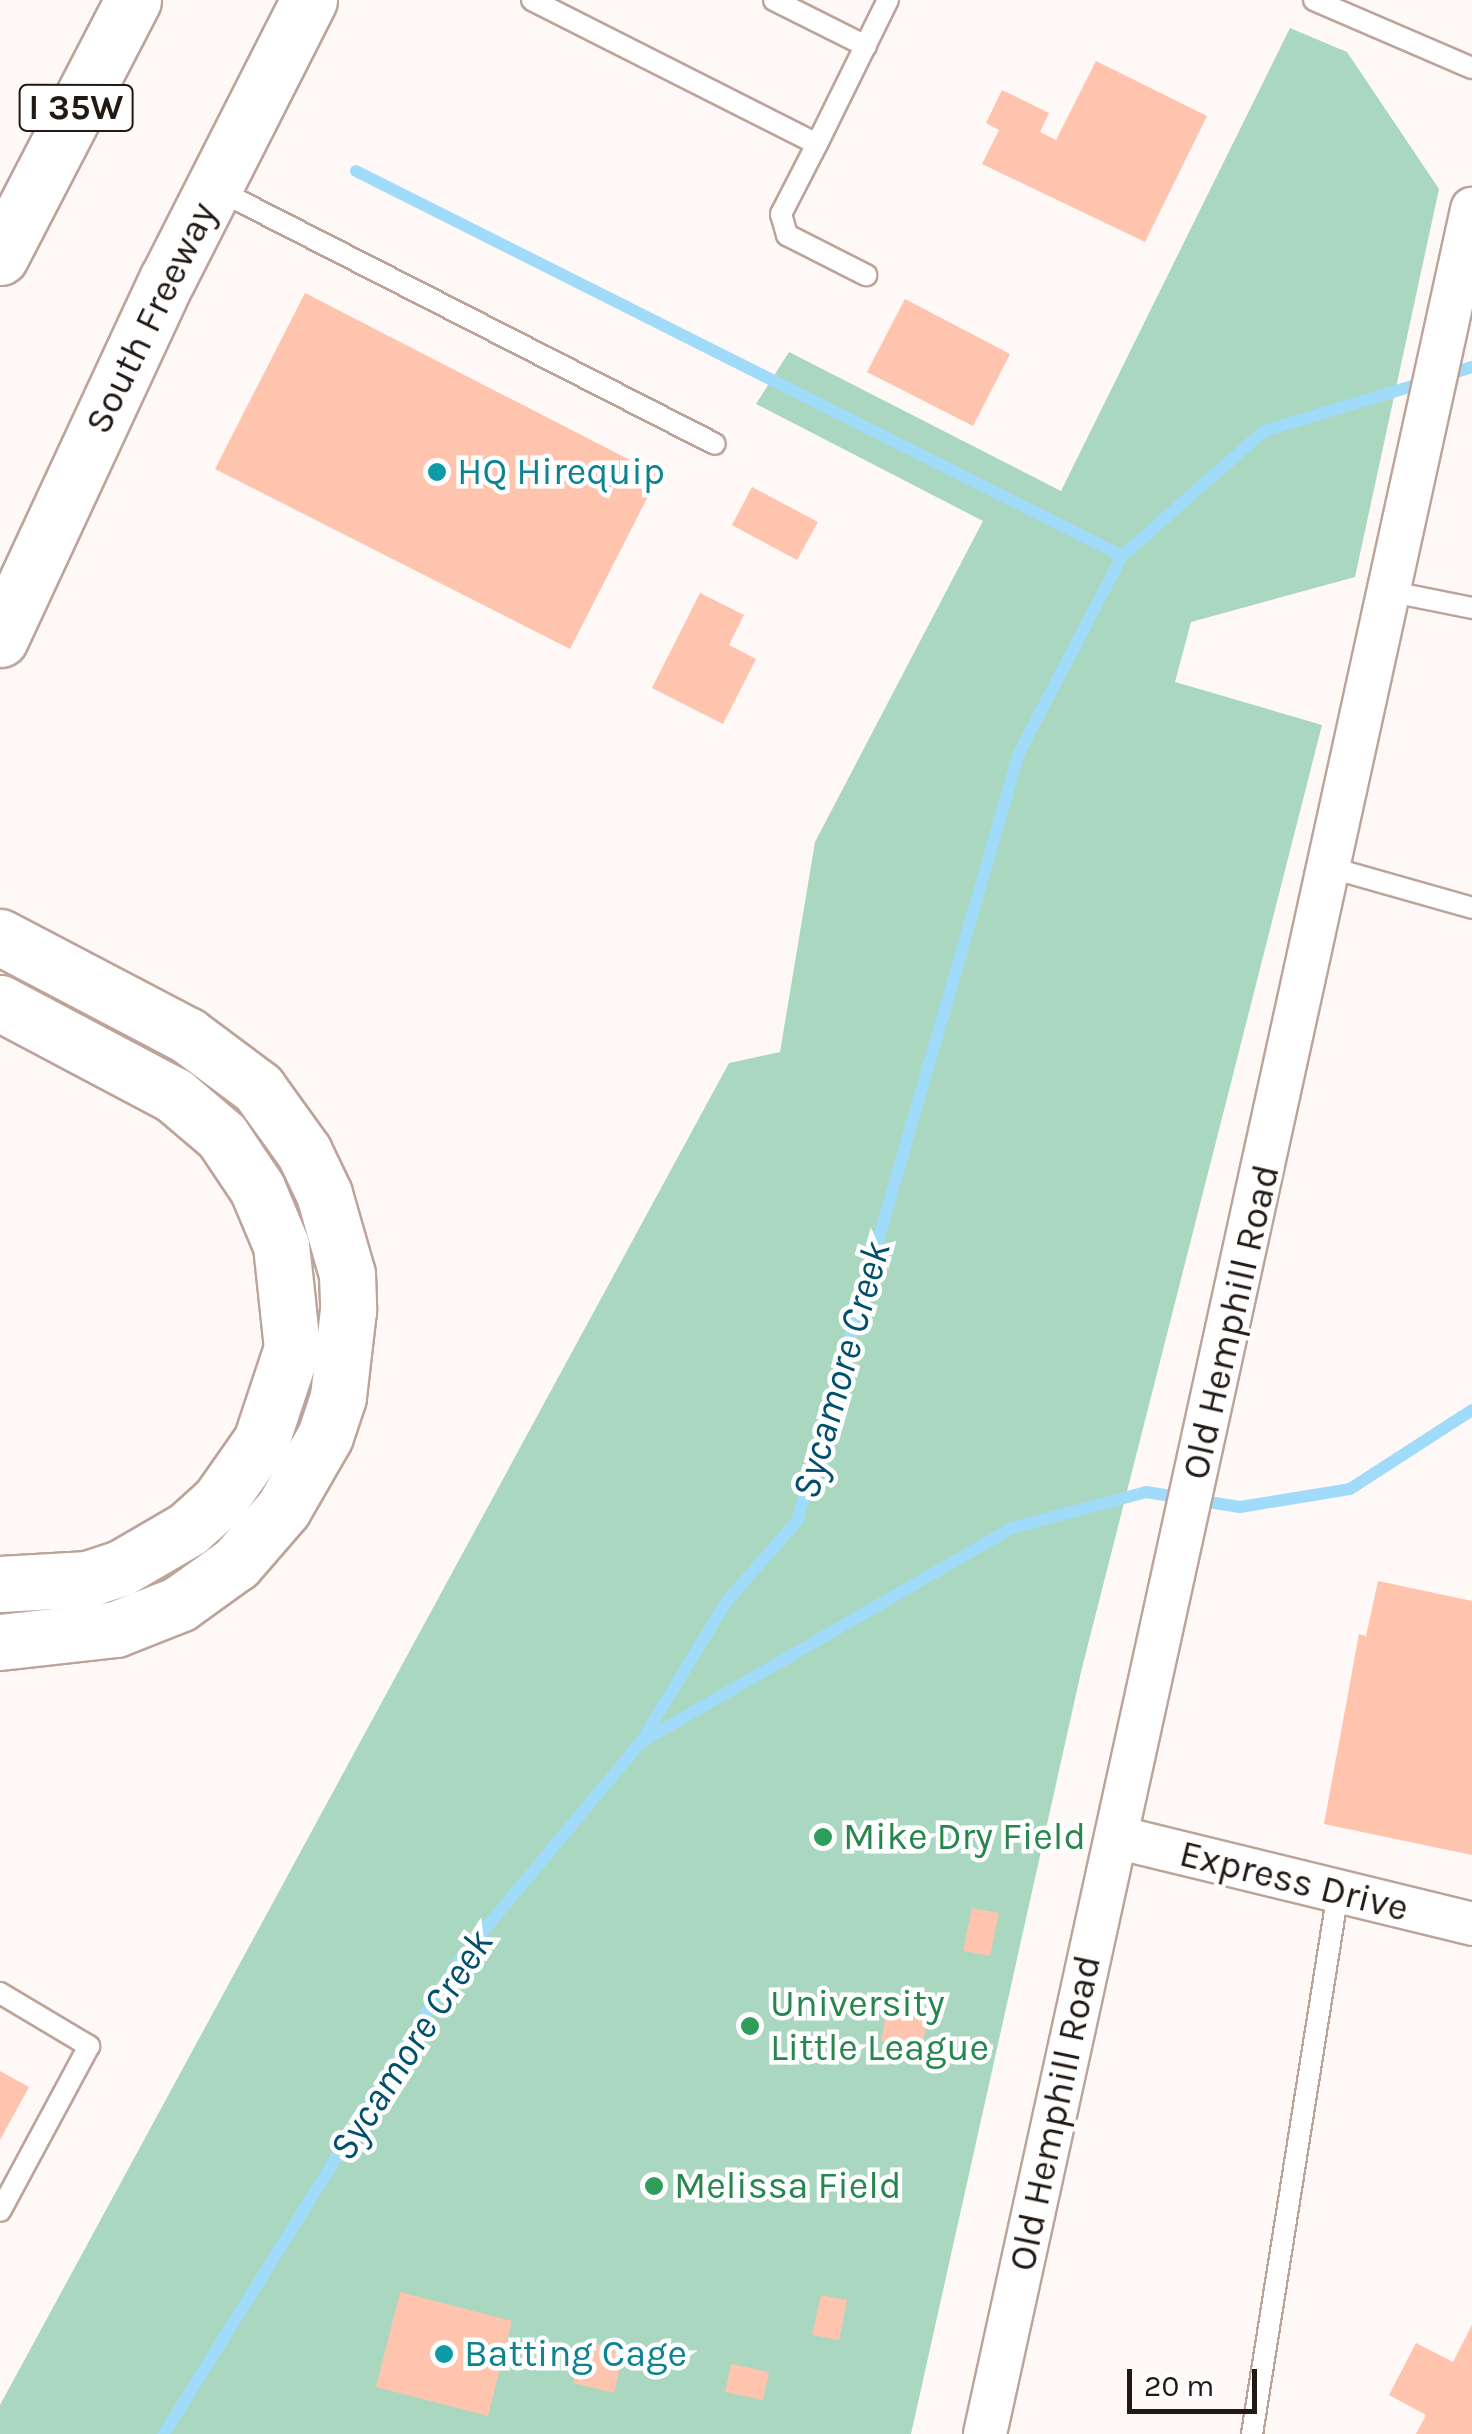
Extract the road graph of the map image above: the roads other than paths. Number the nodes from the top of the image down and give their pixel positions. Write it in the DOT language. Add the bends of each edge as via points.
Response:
graph roads {
  1 [pos="133,0"];
  2 [pos="309,0"];
  3 [pos="532,0"];
  4 [pos="774,0"];
  5 [pos="888,0"];
  6 [pos="1314,0"];
  7 [pos="866,46"];
  8 [pos="1472,68"];
  9 [pos="817,144"];
  10 [pos="214,188"];
  11 [pos="1470,218"];
  12 [pos="0,257"];
  13 [pos="866,274"];
  14 [pos="715,444"];
  15 [pos="1392,592"];
  16 [pos="1472,608"];
  17 [pos="0,639"];
  18 [pos="1332,868"];
  19 [pos="1472,908"];
  20 [pos="0,937"];
  21 [pos="12,1009"];
  22 [pos="0,1584"];
  23 [pos="0,1642"];
  24 [pos="1116,1837"];
  25 [pos="1338,1892"];
  26 [pos="1472,1924"];
  27 [pos="0,1993"];
  28 [pos="0,2211"];
  29 [pos="985,2434"];
  30 [pos="1252,2434"];
  1 -- 12 [label="main road, I 35W"];
  2 -- 10 [label="main road, South Freeway"];
  3 -- 9 [label="lane"];
  4 -- 7 [label="lane"];
  5 -- 7 [label="lane"];
  6 -- 8 [label="lane"];
  7 -- 9 [label="lane"];
  9 -- 13 [label="lane" via="781,214 788,234"];
  10 -- 14 [label="lane"];
  10 -- 17 [label="main road, South Freeway"];
  11 -- 15 [label="street, Old Hemphill Road"];
  15 -- 16 [label="lane"];
  15 -- 18 [label="street, Old Hemphill Road"];
  18 -- 19 [label="lane"];
  18 -- 24 [label="street, Old Hemphill Road"];
  20 -- 23 [label="main road" via="187,1035 258,1088 304,1152 324,1194 346,1274 348,1310 338,1397 325,1436 283,1509 236,1562 179,1604 116,1628"];
  21 -- 22 [label="main road" via="174,1095 222,1136 257,1188 281,1245 292,1348 261,1441 220,1501 188,1529 88,1579"];
  24 -- 25 [label="street, Express Drive"];
  24 -- 29 [label="street, Old Hemphill Road"];
  25 -- 26 [label="street, Express Drive"];
  25 -- 30 [label="lane"];
  27 -- 28 [label="lane" via="89,2046"];
}
